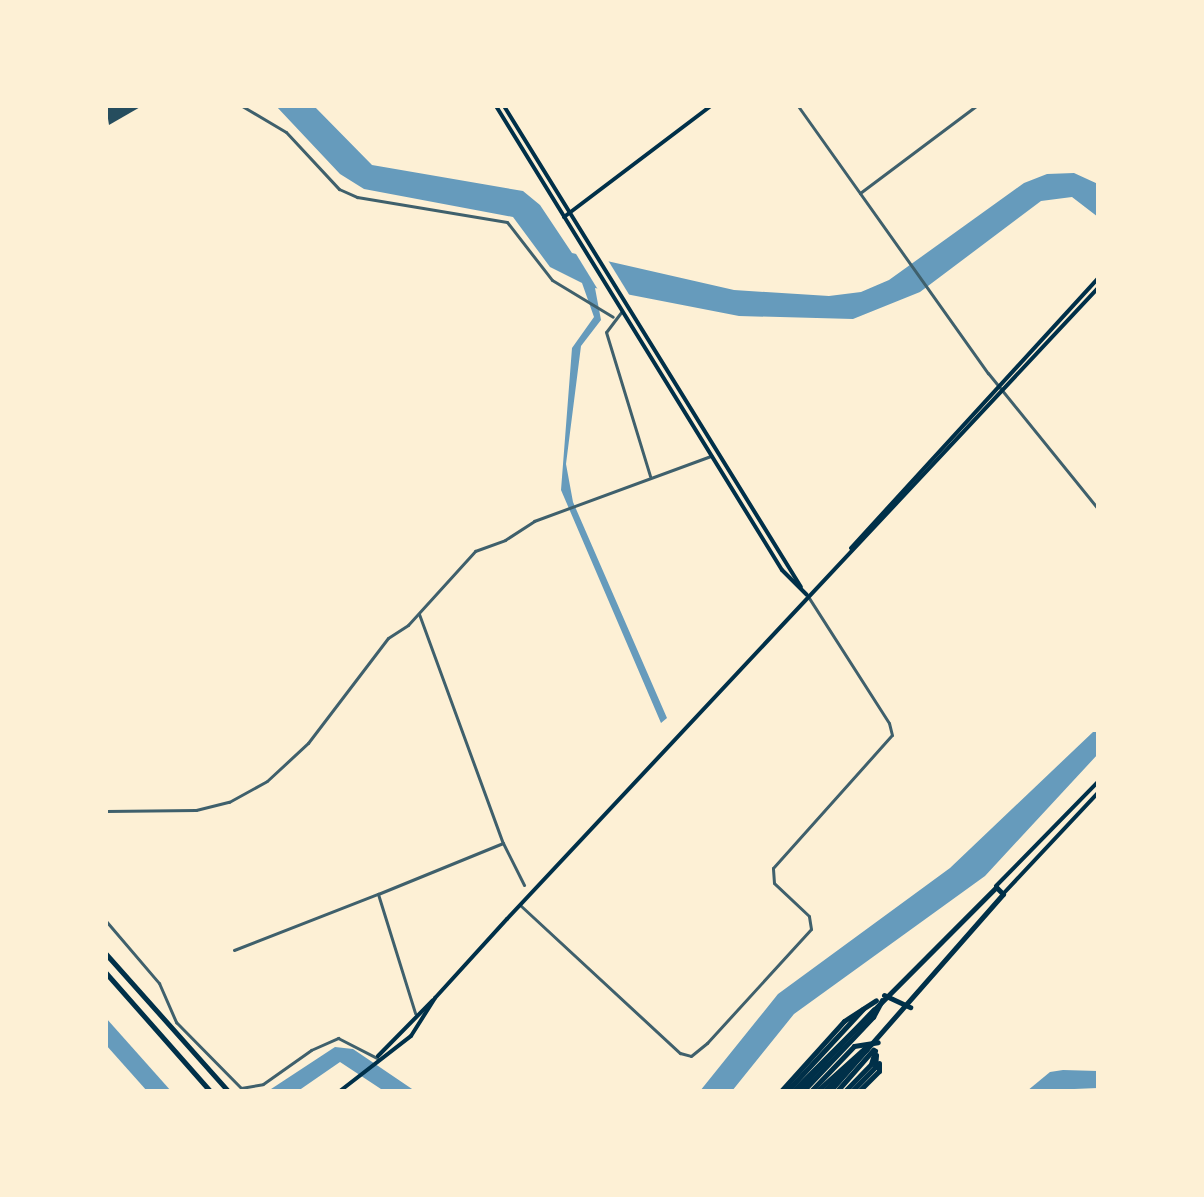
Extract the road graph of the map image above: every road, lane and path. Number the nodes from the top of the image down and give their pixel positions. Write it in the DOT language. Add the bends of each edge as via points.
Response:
graph roads {
  1 [pos="242,106"];
  2 [pos="496,106"];
  3 [pos="504,106"];
  4 [pos="711,106"];
  5 [pos="798,106"];
  6 [pos="976,106"];
  7 [pos="860,193"];
  8 [pos="570,213"];
  9 [pos="564,217"];
  10 [pos="1098,278"];
  11 [pos="1098,288"];
  12 [pos="622,311"];
  13 [pos="613,317"];
  14 [pos="998,385"];
  15 [pos="1003,391"];
  16 [pos="711,456"];
  17 [pos="650,476"];
  18 [pos="1098,509"];
  19 [pos="850,550"];
  20 [pos="807,595"];
  21 [pos="419,614"];
  22 [pos="1098,782"];
  23 [pos="1098,793"];
  24 [pos="106,811"];
  25 [pos="503,843"];
  26 [pos="524,885"];
  27 [pos="996,887"];
  28 [pos="378,894"];
  29 [pos="1003,894"];
  30 [pos="520,905"];
  31 [pos="106,921"];
  32 [pos="234,950"];
  33 [pos="106,954"];
  34 [pos="106,973"];
  35 [pos="884,995"];
  36 [pos="435,998"];
  37 [pos="910,1007"];
  38 [pos="415,1013"];
  39 [pos="878,1042"];
  40 [pos="377,1058"];
  41 [pos="210,1091"];
  42 [pos="228,1091"];
  43 [pos="340,1091"];
  44 [pos="792,1091"];
  45 [pos="814,1091"];
  46 [pos="824,1091"];
  47 [pos="830,1091"];
  48 [pos="837,1091"];
  49 [pos="845,1091"];
  50 [pos="852,1091"];
  51 [pos="859,1091"];
  1 -- 13 [label="street" via="286,132 339,189 357,197 507,222 546,273"];
  2 -- 9 [label="main road"];
  3 -- 8 [label="main road"];
  4 -- 8 [label="main road"];
  5 -- 7 [label="street"];
  6 -- 7 [label="street"];
  7 -- 14 [label="street"];
  8 -- 9 [label="main road"];
  8 -- 20 [label="main road"];
  9 -- 12 [label="main road"];
  10 -- 14 [label="main road"];
  11 -- 15 [label="main road"];
  12 -- 13 [label="street"];
  12 -- 16 [label="main road"];
  13 -- 17 [label="street" via="606,332"];
  14 -- 15 [label="street"];
  14 -- 19 [label="main road"];
  15 -- 18 [label="street"];
  15 -- 19 [label="main road"];
  16 -- 17 [label="street"];
  16 -- 20 [label="main road" via="784,573"];
  17 -- 21 [label="street" via="475,551"];
  19 -- 20 [label="main road"];
  20 -- 30 [label="main road"];
  20 -- 30 [label="street" via="892,735 774,866 774,883 809,916 811,929 707,1043 691,1056 680,1053"];
  21 -- 24 [label="street" via="388,638 308,743 267,781 229,802 196,810"];
  21 -- 25 [label="street"];
  22 -- 27 [label="main road"];
  23 -- 29 [label="main road"];
  25 -- 26 [label="street"];
  25 -- 28 [label="street"];
  27 -- 29 [label="highway"];
  27 -- 35 [label="highway"];
  28 -- 32 [label="street"];
  28 -- 38 [label="street"];
  29 -- 37 [label="highway"];
  30 -- 36 [label="main road"];
  31 -- 40 [label="street" via="159,983 176,1022 241,1088 263,1084 338,1038"];
  33 -- 42 [label="highway"];
  34 -- 41 [label="highway"];
  35 -- 37 [label="highway"];
  35 -- 44 [label="highway"];
  35 -- 44 [label="highway" via="873,1017"];
  35 -- 44 [label="highway" via="844,1021"];
  36 -- 38 [label="main road"];
  36 -- 40 [label="main road" via="411,1036"];
  37 -- 39 [label="highway"];
  38 -- 40 [label="main road"];
  39 -- 45 [label="highway" via="854,1046"];
  39 -- 46 [label="highway"];
  39 -- 47 [label="highway"];
  39 -- 48 [label="highway"];
  39 -- 49 [label="highway" via="871,1064"];
  39 -- 50 [label="highway" via="875,1067"];
  39 -- 51 [label="highway" via="879,1071"];
  40 -- 43 [label="main road"];
}
